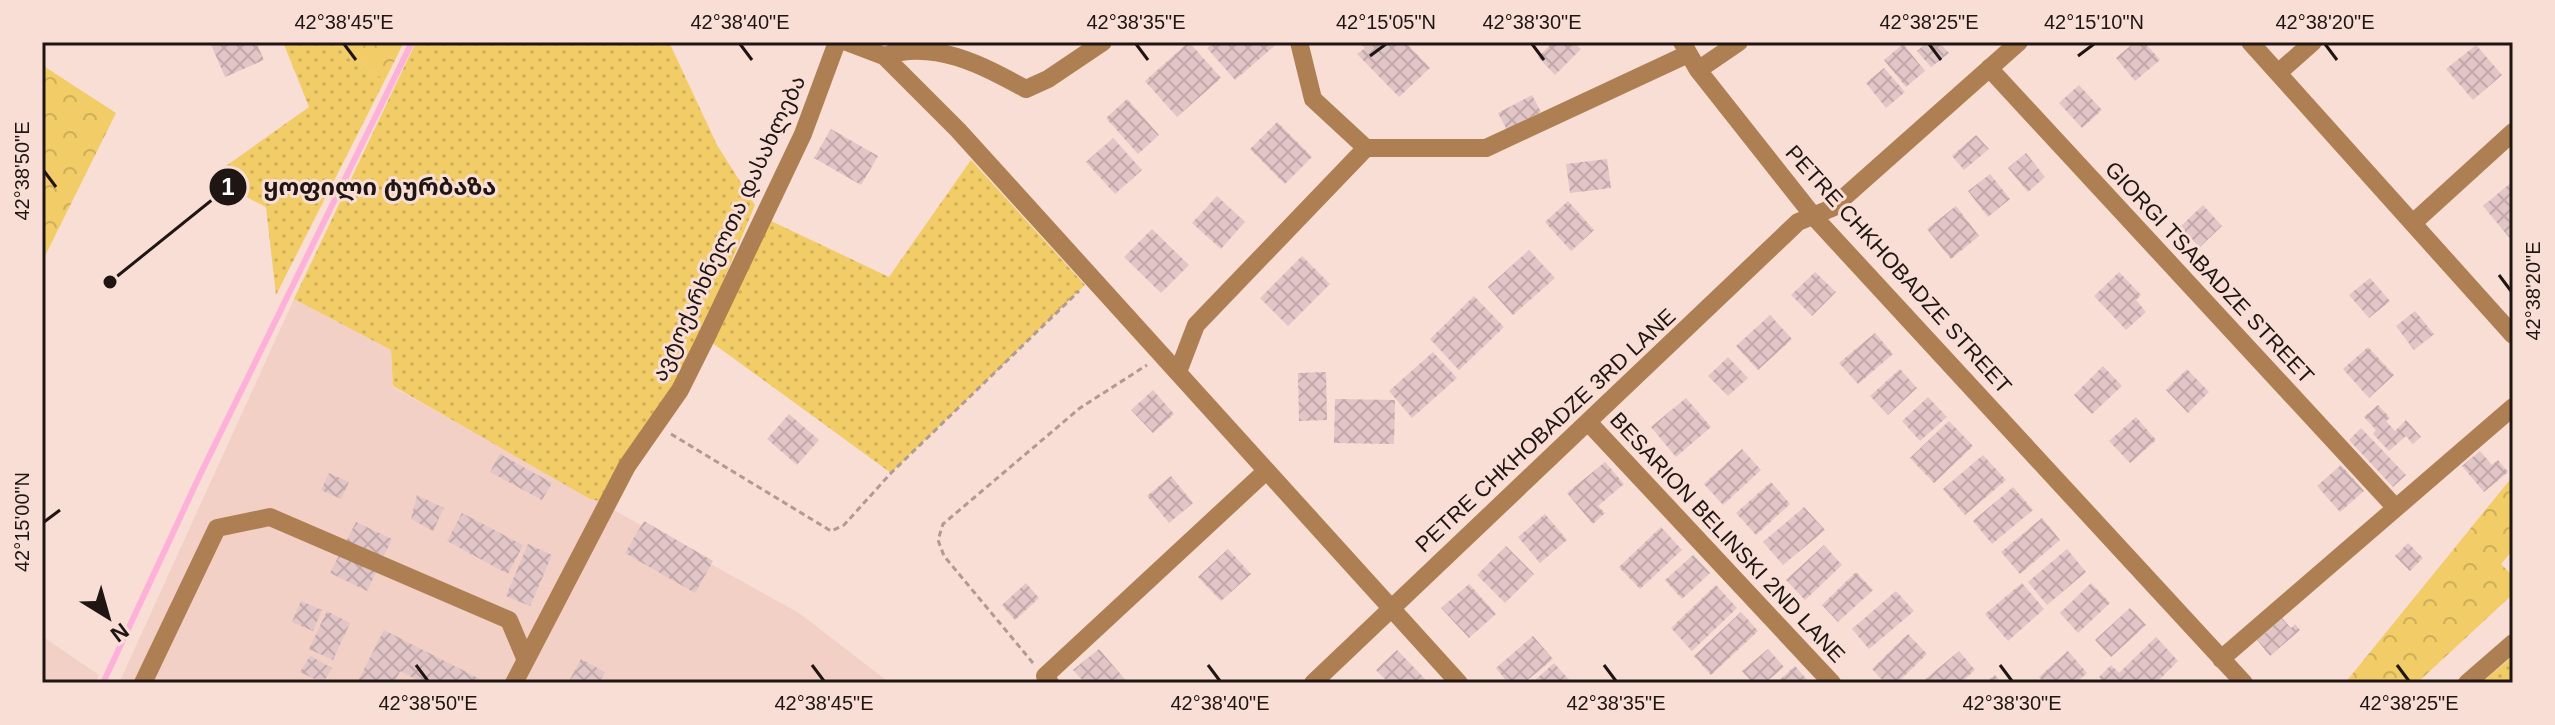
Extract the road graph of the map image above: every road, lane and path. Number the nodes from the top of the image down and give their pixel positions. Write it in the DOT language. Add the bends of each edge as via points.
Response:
graph roads {
  1 [pos="837,42"];
  2 [pos="847,42"];
  3 [pos="1103,42"];
  4 [pos="1299,42"];
  5 [pos="1739,42"];
  6 [pos="2019,42"];
  7 [pos="2250,42"];
  8 [pos="2313,42"];
  9 [pos="1689,55"];
  10 [pos="884,56"];
  11 [pos="1989,68"];
  12 [pos="2278,73"];
  13 [pos="2513,132"];
  14 [pos="1366,148"];
  15 [pos="1815,218"];
  16 [pos="2413,223"];
  17 [pos="1091,280"];
  18 [pos="2513,335"];
  19 [pos="1161,357"];
  20 [pos="1178,372"];
  21 [pos="2513,407"];
  22 [pos="1589,423"];
  23 [pos="656,425"];
  24 [pos="1265,472"];
  25 [pos="2396,508"];
  26 [pos="1389,610"];
  27 [pos="2513,643"];
  28 [pos="525,658"];
  29 [pos="2221,659"];
  30 [pos="1048,680"];
  31 [pos="143,683"];
  32 [pos="514,683"];
  33 [pos="1313,683"];
  34 [pos="1459,683"];
  35 [pos="1832,683"];
  36 [pos="2244,683"];
  37 [pos="2467,683"];
  1 -- 23 [label="street, ავტოქარხნელთა დასახლება" via="803,134 680,390"];
  2 -- 10 [label="street"];
  3 -- 10 [label="street" via="1026,89 979,64 928,50"];
  4 -- 14 [label="street" via="1313,99"];
  5 -- 9 [label="street"];
  6 -- 11 [label="street, PETRE CHKHOBADZE 3RD LANE"];
  7 -- 12 [label="street"];
  8 -- 12 [label="street"];
  9 -- 14 [label="street" via="1486,148"];
  9 -- 15 [label="street, PETRE CHKHOBADZE STREET"];
  10 -- 17 [label="street"];
  11 -- 15 [label="street, PETRE CHKHOBADZE 3RD LANE"];
  11 -- 25 [label="street, GIORGI TSABADZE STREET"];
  12 -- 16 [label="street"];
  13 -- 16 [label="street"];
  14 -- 20 [label="street" via="1196,325"];
  15 -- 22 [label="street, PETRE CHKHOBADZE 3RD LANE" via="1798,222"];
  15 -- 29 [label="street, PETRE CHKHOBADZE STREET"];
  16 -- 18 [label="street"];
  17 -- 19 [label="street"];
  17 -- 23 [label="path" via="844,525 831,531"];
  19 -- 20 [label="street"];
  19 -- 30 [label="path" via="1080,408 943,524 938,540 944,556"];
  20 -- 24 [label="street"];
  21 -- 25 [label="street"];
  22 -- 26 [label="street, PETRE CHKHOBADZE 3RD LANE"];
  22 -- 35 [label="street, BESARION BELINSKI 2ND LANE"];
  23 -- 28 [label="street, ავტოქარხნელთა დასახლება" via="627,466"];
  24 -- 26 [label="street"];
  24 -- 30 [label="street"];
  25 -- 29 [label="street"];
  26 -- 33 [label="street, PETRE CHKHOBADZE 3RD LANE"];
  26 -- 34 [label="street"];
  27 -- 37 [label="street"];
  28 -- 31 [label="street" via="509,620 270,517 217,528"];
  28 -- 32 [label="street, ავტოქარხნელთა დასახლება"];
  29 -- 36 [label="street, PETRE CHKHOBADZE STREET"];
}
